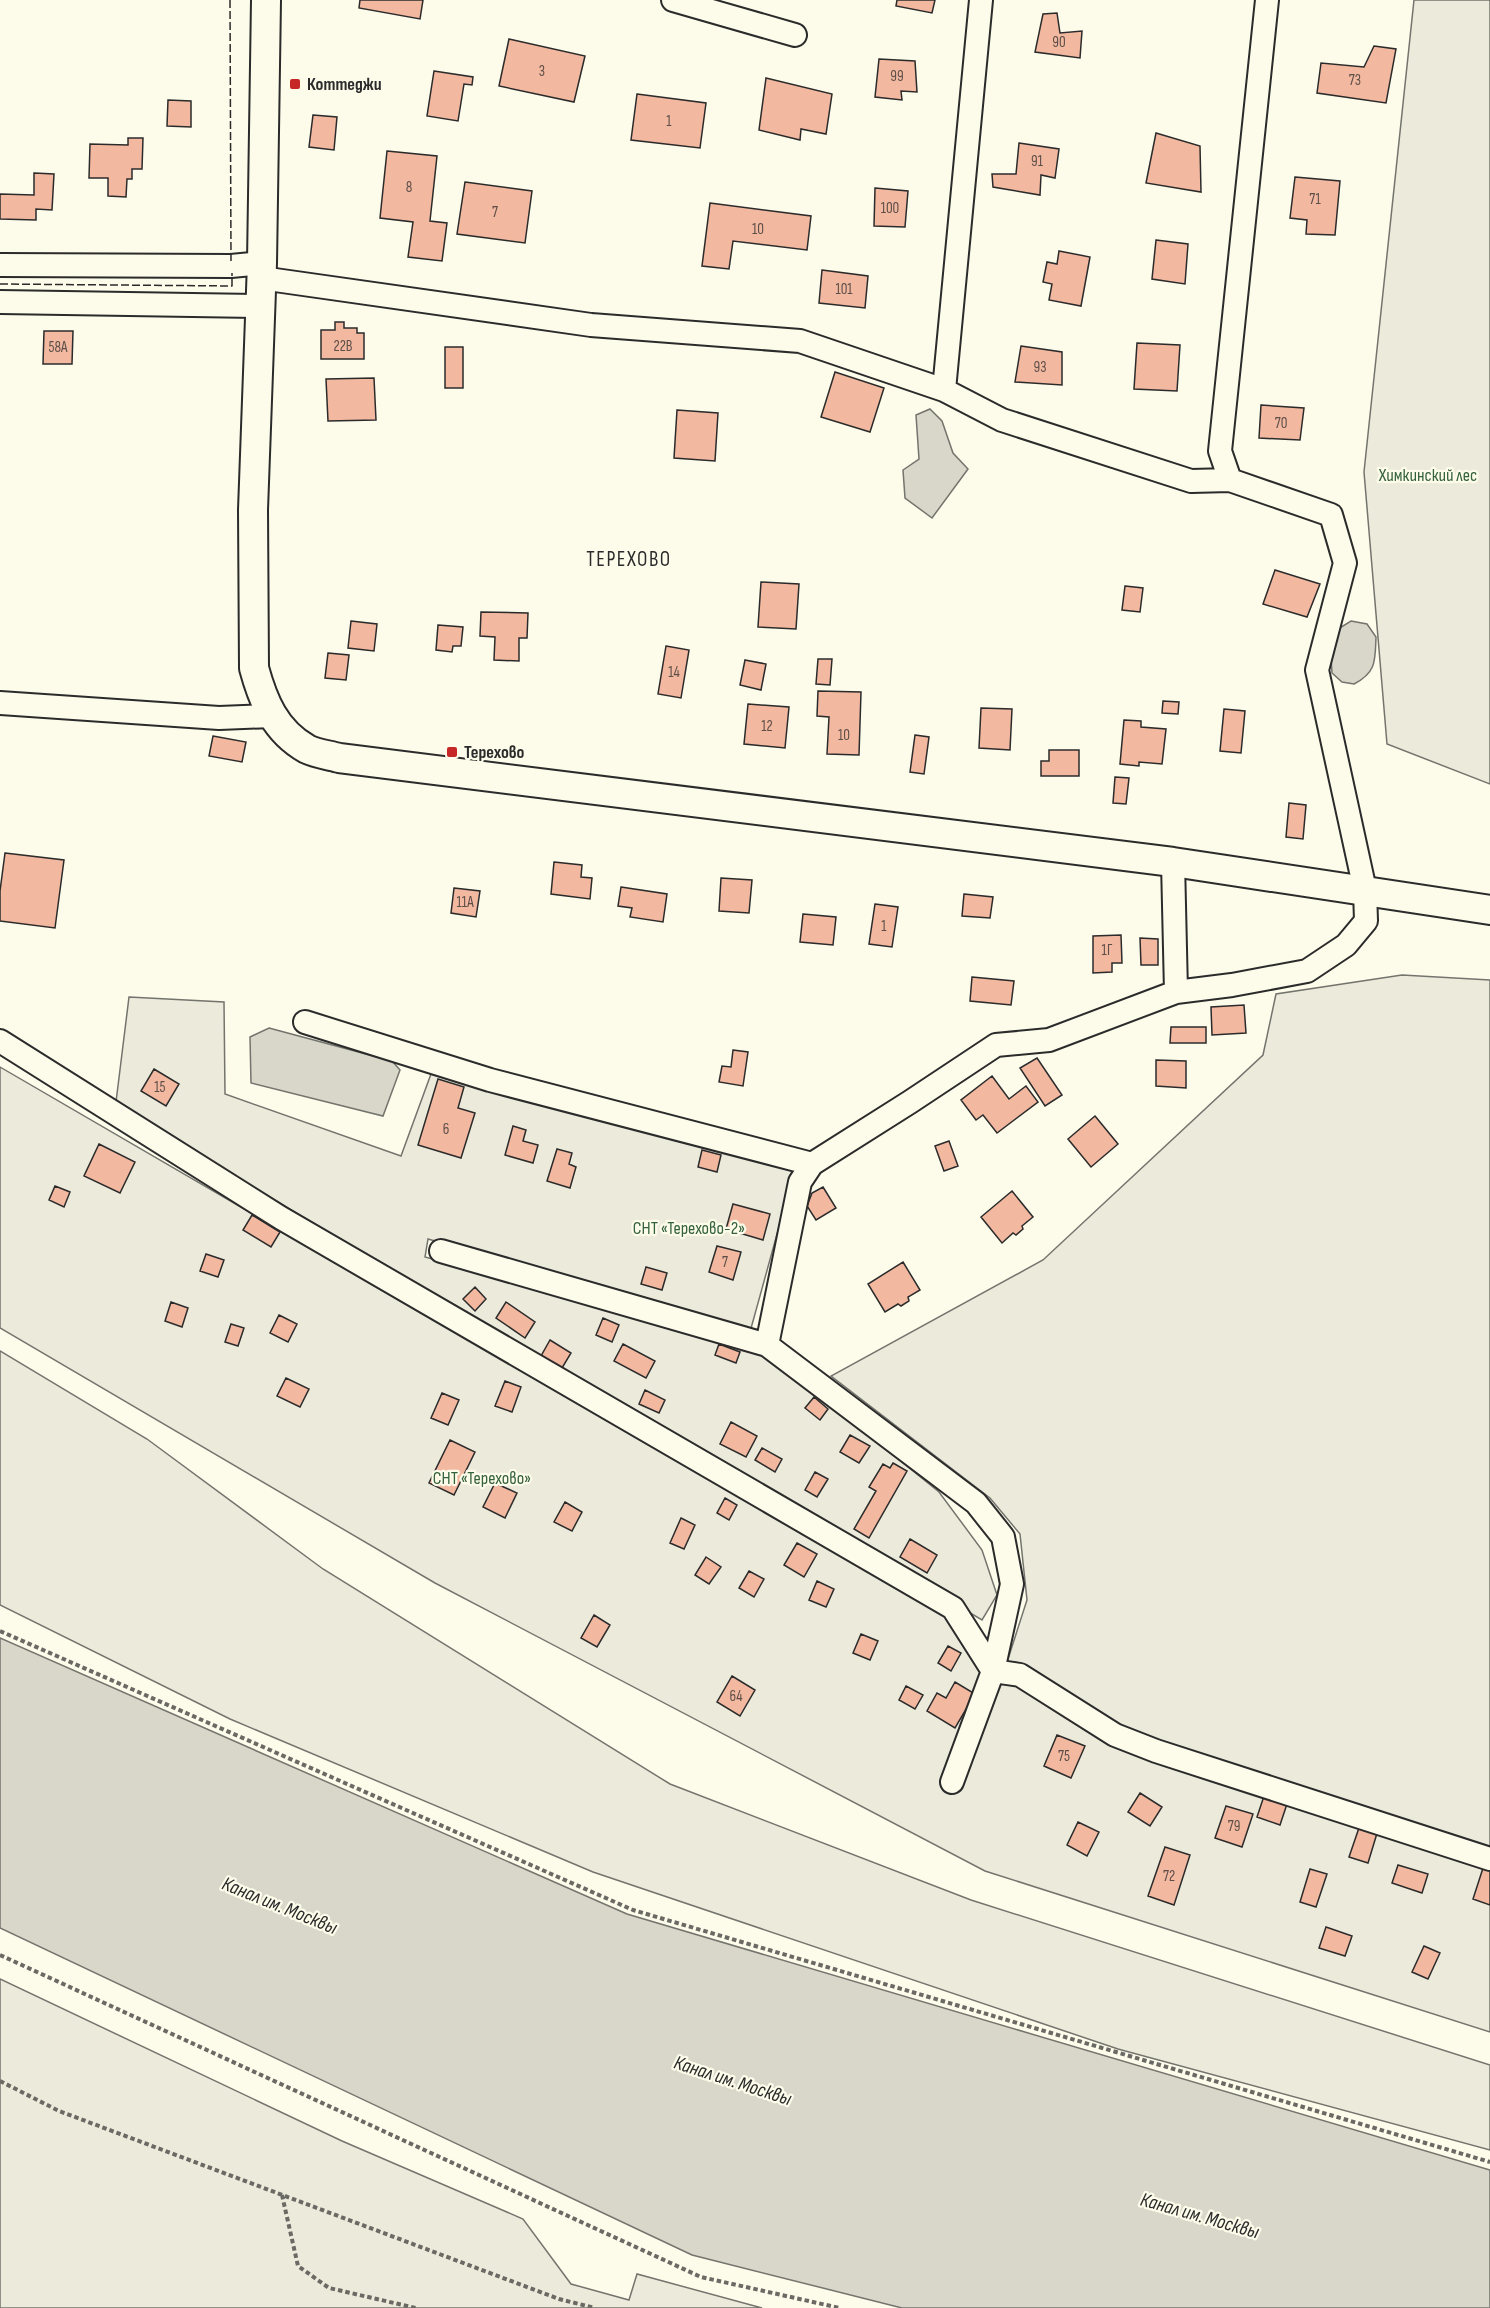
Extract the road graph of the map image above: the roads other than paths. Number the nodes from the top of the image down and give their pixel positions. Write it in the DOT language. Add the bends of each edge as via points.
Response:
graph roads {
  1 [pos="267,0"];
  2 [pos="673,0"];
  3 [pos="981,0"];
  4 [pos="1267,0"];
  5 [pos="795,35"];
  6 [pos="0,265"];
  7 [pos="262,270"];
  8 [pos="0,302"];
  9 [pos="261,306"];
  10 [pos="944,390"];
  11 [pos="1230,480"];
  12 [pos="0,703"];
  13 [pos="272,716"];
  14 [pos="1173,862"];
  15 [pos="1365,890"];
  16 [pos="1490,910"];
  17 [pos="1176,992"];
  18 [pos="305,1022"];
  19 [pos="0,1041"];
  20 [pos="812,1164"];
  21 [pos="441,1251"];
  22 [pos="767,1345"];
  23 [pos="993,1671"];
  24 [pos="952,1782"];
  25 [pos="1490,1859"];
  1 -- 7 [label="main road"];
  2 -- 5 [label="street"];
  3 -- 10 [label="street"];
  4 -- 11 [label="street" via="1220,451"];
  6 -- 7 [label="street" via="231,266"];
  7 -- 9 [label="main road"];
  7 -- 10 [label="street" via="591,325 800,341"];
  8 -- 9 [label="street"];
  9 -- 13 [label="main road" via="253,499 254,668"];
  10 -- 11 [label="street" via="1002,420 1180,478"];
  11 -- 15 [label="street" via="1331,515 1345,563 1317,670"];
  12 -- 13 [label="street" via="219,718"];
  13 -- 14 [label="main road" via="283,732 309,750 339,758"];
  14 -- 15 [label="main road"];
  14 -- 17 [label="street"];
  15 -- 16 [label="main road"];
  15 -- 17 [label="street" via="1366,921 1346,945 1306,971"];
  17 -- 20 [label="street" via="1049,1040 996,1045"];
  18 -- 20 [label="street" via="490,1080"];
  19 -- 23 [label="street" via="281,1218 953,1608"];
  20 -- 22 [label="street" via="800,1182"];
  21 -- 22 [label="street"];
  22 -- 23 [label="street" via="976,1503 1003,1537 1012,1584"];
  23 -- 24 [label="street"];
  23 -- 25 [label="street" via="1020,1675 1115,1735 1156,1751"];
}
